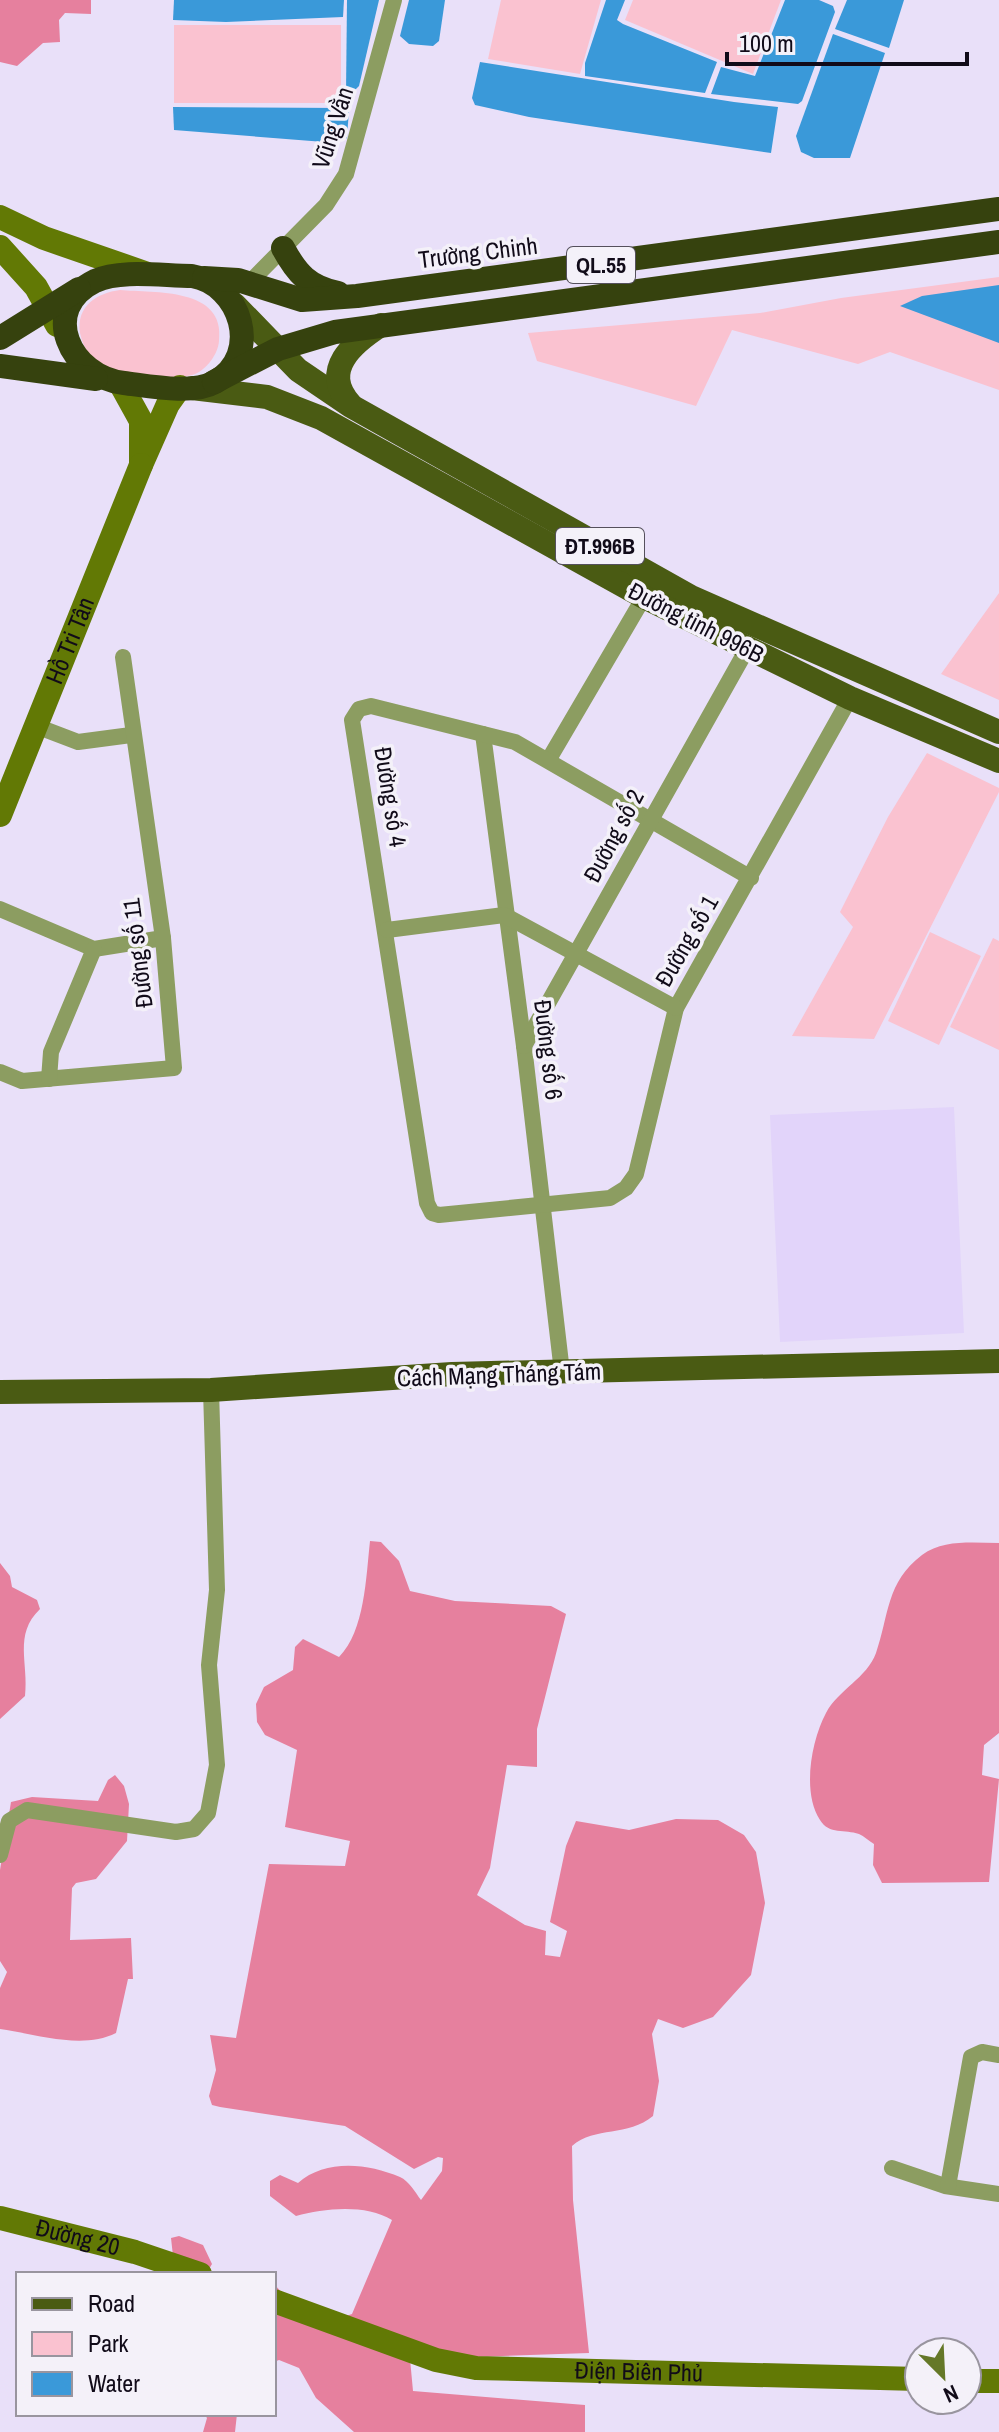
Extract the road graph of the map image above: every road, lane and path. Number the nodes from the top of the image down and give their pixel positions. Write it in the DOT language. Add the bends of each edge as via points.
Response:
graph roads {
  1 [pos="394,0"];
  2 [pos="999,209"];
  3 [pos="0,217"];
  4 [pos="999,242"];
  5 [pos="0,247"];
  6 [pos="283,248"];
  7 [pos="155,276"];
  8 [pos="92,283"];
  9 [pos="241,294"];
  10 [pos="357,296"];
  11 [pos="47,307"];
  12 [pos="381,325"];
  13 [pos="0,338"];
  14 [pos="67,346"];
  15 [pos="278,349"];
  16 [pos="0,366"];
  17 [pos="214,382"];
  18 [pos="120,383"];
  19 [pos="180,387"];
  20 [pos="351,406"];
  21 [pos="141,465"];
  22 [pos="644,597"];
  23 [pos="747,649"];
  24 [pos="123,657"];
  25 [pos="850,698"];
  26 [pos="36,726"];
  27 [pos="999,732"];
  28 [pos="483,734"];
  29 [pos="131,735"];
  30 [pos="549,759"];
  31 [pos="999,761"];
  32 [pos="6,787"];
  33 [pos="0,815"];
  34 [pos="649,818"];
  35 [pos="751,878"];
  36 [pos="0,909"];
  37 [pos="504,915"];
  38 [pos="387,930"];
  39 [pos="163,938"];
  40 [pos="94,949"];
  41 [pos="579,952"];
  42 [pos="676,1008"];
  43 [pos="524,1046"];
  44 [pos="0,1072"];
  45 [pos="49,1079"];
  46 [pos="541,1205"];
  47 [pos="999,1361"];
  48 [pos="562,1372"];
  49 [pos="211,1390"];
  50 [pos="0,1392"];
  51 [pos="0,1855"];
  52 [pos="999,2055"];
  53 [pos="892,2168"];
  54 [pos="948,2186"];
  55 [pos="999,2194"];
  56 [pos="0,2218"];
  57 [pos="194,2272"];
  58 [pos="276,2302"];
  59 [pos="903,2379"];
  1 -- 6 [label="street, Vũng Vằn" via="346,174 326,205"];
  2 -- 10 [label="highway, Trường Chinh / QL.55"];
  3 -- 7 [label="street"];
  4 -- 12 [label="highway, QL.55"];
  5 -- 11 [label="street"];
  6 -- 9 [label="street, Vũng Vằn"];
  6 -- 10 [label="highway" via="309,283"];
  7 -- 8 [label="highway" via="106,277"];
  7 -- 9 [label="highway, Trường Chinh / QL.55" via="204,278"];
  8 -- 11 [label="highway"];
  8 -- 14 [label="highway" via="71,305"];
  9 -- 10 [label="highway, Trường Chinh / QL.55" via="302,300"];
  9 -- 15 [label="main road, Đường tỉnh 996B / ĐT.996B"];
  9 -- 17 [label="highway" via="237,357"];
  11 -- 13 [label="highway"];
  11 -- 14 [label="street"];
  12 -- 15 [label="highway, QL.55" via="318,335"];
  12 -- 20 [label="main road" via="344,354 339,367 340,387"];
  14 -- 18 [label="highway" via="80,365"];
  15 -- 17 [label="highway, QL.55"];
  15 -- 20 [label="main road, Đường tỉnh 996B / ĐT.996B" via="298,370"];
  16 -- 18 [label="highway"];
  17 -- 19 [label="highway"];
  18 -- 19 [label="highway"];
  18 -- 21 [label="street" via="141,421"];
  19 -- 21 [label="street, Hồ Tri Tân"];
  19 -- 22 [label="main road, Đường tỉnh 996B / ĐT.996B" via="267,397 321,418"];
  20 -- 27 [label="main road, Đường tỉnh 996B / ĐT.996B" via="691,597"];
  21 -- 26 [label="street, Hồ Tri Tân"];
  22 -- 23 [label="main road, Đường tỉnh 996B / ĐT.996B"];
  22 -- 30 [label="street"];
  23 -- 25 [label="main road, Đường tỉnh 996B / ĐT.996B"];
  23 -- 34 [label="street, Đường số 2"];
  24 -- 29 [label="street, Đường số 11"];
  25 -- 31 [label="main road, Đường tỉnh 996B / ĐT.996B"];
  25 -- 35 [label="street, Đường số 1"];
  26 -- 29 [label="street" via="78,742"];
  26 -- 32 [label="street, Hồ Tri Tân"];
  28 -- 30 [label="street, Đường số 4"];
  28 -- 37 [label="street, Đường số 6"];
  28 -- 38 [label="street, Đường số 4" via="371,706 359,709 352,720"];
  29 -- 39 [label="street, Đường số 11"];
  30 -- 34 [label="street, Đường số 4"];
  32 -- 33 [label="street, Hồ Tri Tân"];
  34 -- 35 [label="street, Đường số 4"];
  34 -- 41 [label="street, Đường số 2"];
  35 -- 42 [label="street, Đường số 1"];
  36 -- 40 [label="street"];
  37 -- 38 [label="street"];
  37 -- 41 [label="street"];
  37 -- 43 [label="street, Đường số 6"];
  38 -- 46 [label="street, Đường số 4" via="432,1213"];
  39 -- 40 [label="street"];
  39 -- 45 [label="street, Đường số 11" via="174,1068"];
  40 -- 45 [label="street" via="51,1052"];
  41 -- 42 [label="street"];
  41 -- 43 [label="street, Đường số 2"];
  42 -- 46 [label="street, Đường số 1" via="636,1174 610,1198"];
  43 -- 46 [label="street, Đường số 6"];
  44 -- 45 [label="street, Đường số 11" via="22,1081"];
  46 -- 48 [label="street, Đường số 6"];
  47 -- 48 [label="main road, Cách Mạng Tháng Tám"];
  48 -- 49 [label="main road, Cách Mạng Tháng Tám"];
  49 -- 50 [label="main road, Cách Mạng Tháng Tám"];
  49 -- 51 [label="street" via="217,1590 209,1665 217,1765 208,1813 194,1829 176,1832 27,1810 9,1821"];
  52 -- 54 [label="street" via="982,2052 971,2057"];
  53 -- 54 [label="street"];
  54 -- 55 [label="street"];
  56 -- 57 [label="street, Đường 20"];
  58 -- 59 [label="street, Điện Biên Phủ" via="436,2360 476,2368"];
}
